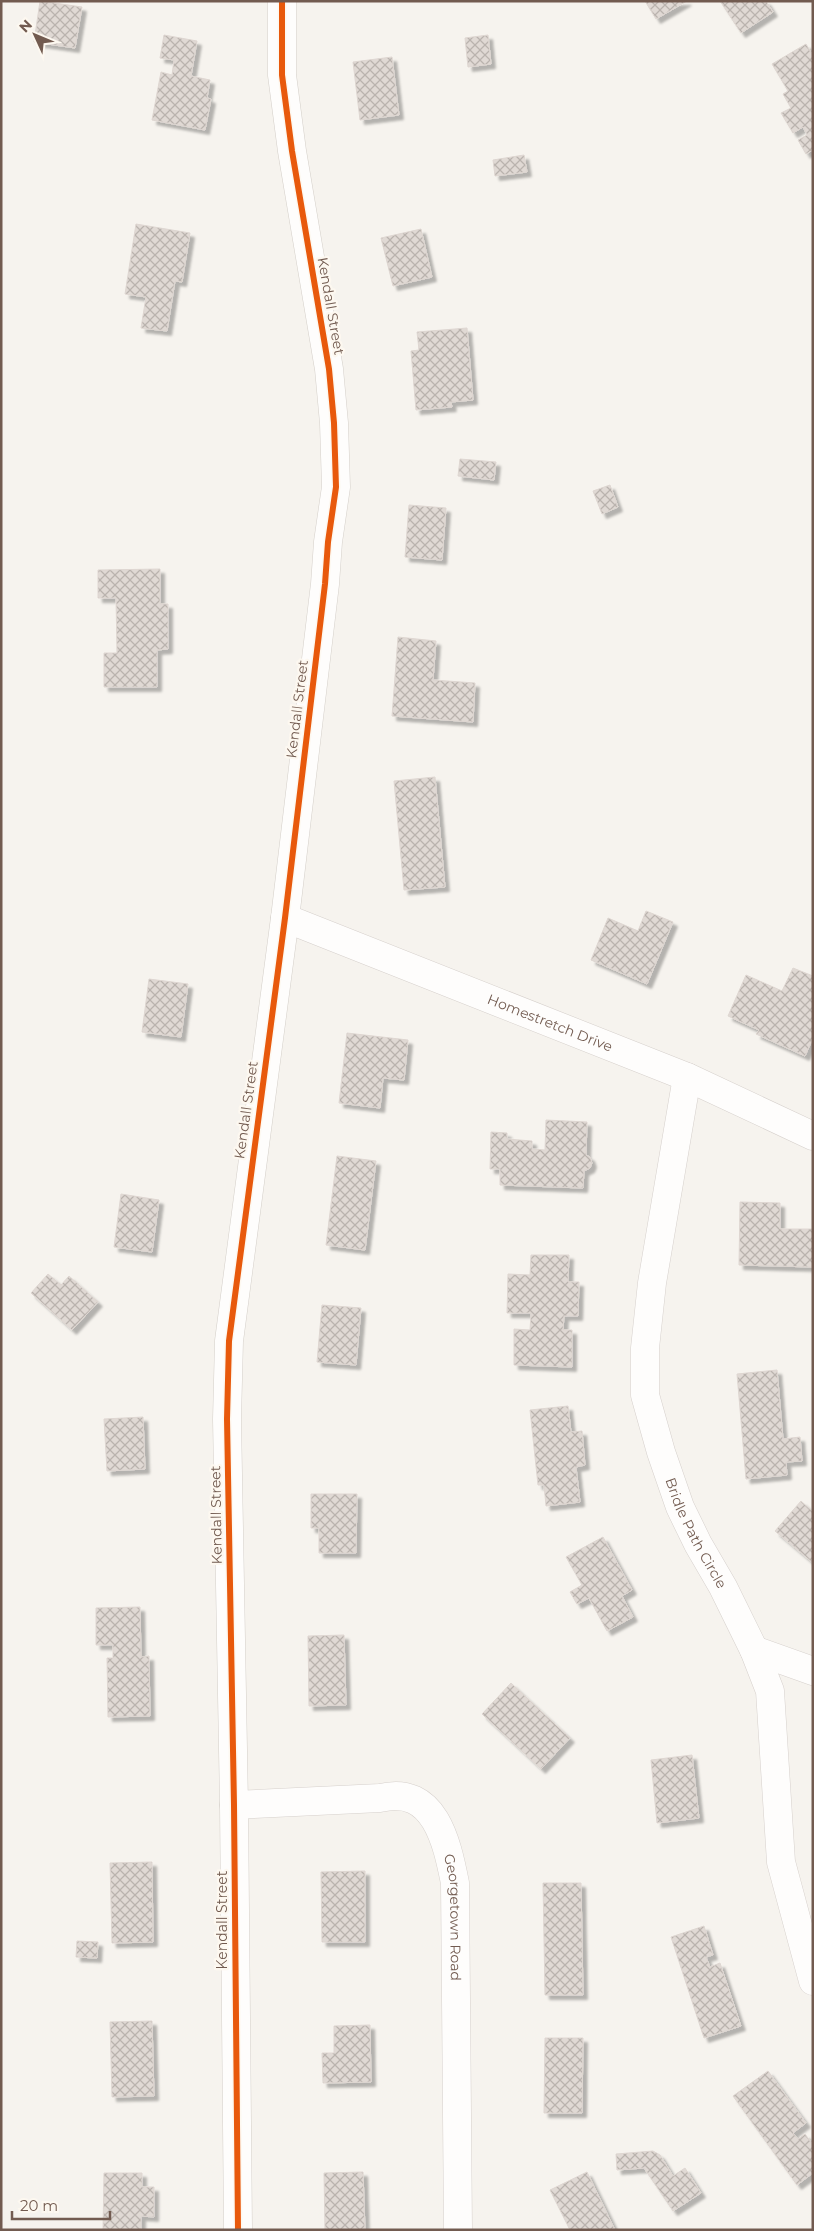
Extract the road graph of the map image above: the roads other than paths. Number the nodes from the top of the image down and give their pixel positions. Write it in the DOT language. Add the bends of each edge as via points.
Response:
graph roads {
  1 [pos="282,1"];
  2 [pos="285,918"];
  3 [pos="687,1077"];
  4 [pos="813,1136"];
  5 [pos="754,1650"];
  6 [pos="813,1670"];
  7 [pos="234,1805"];
  8 [pos="813,1981"];
  9 [pos="238,2230"];
  10 [pos="458,2230"];
  1 -- 2 [label="street, Kendall Street" via="282,75 329,369 336,486"];
  2 -- 3 [label="street, Homestretch Drive"];
  2 -- 7 [label="street, Kendall Street" via="230,1341 227,1419"];
  3 -- 4 [label="street, Homestretch Drive"];
  3 -- 5 [label="street, Bridle Path Circle" via="652,1283 645,1348 645,1395 680,1507"];
  5 -- 6 [label="street"];
  5 -- 8 [label="street, Bridle Path Circle" via="770,1691 781,1862"];
  7 -- 9 [label="street, Kendall Street"];
  7 -- 10 [label="street, Georgetown Road" via="395,1795 418,1802 431,1813 440,1828 455,1883"];
}
